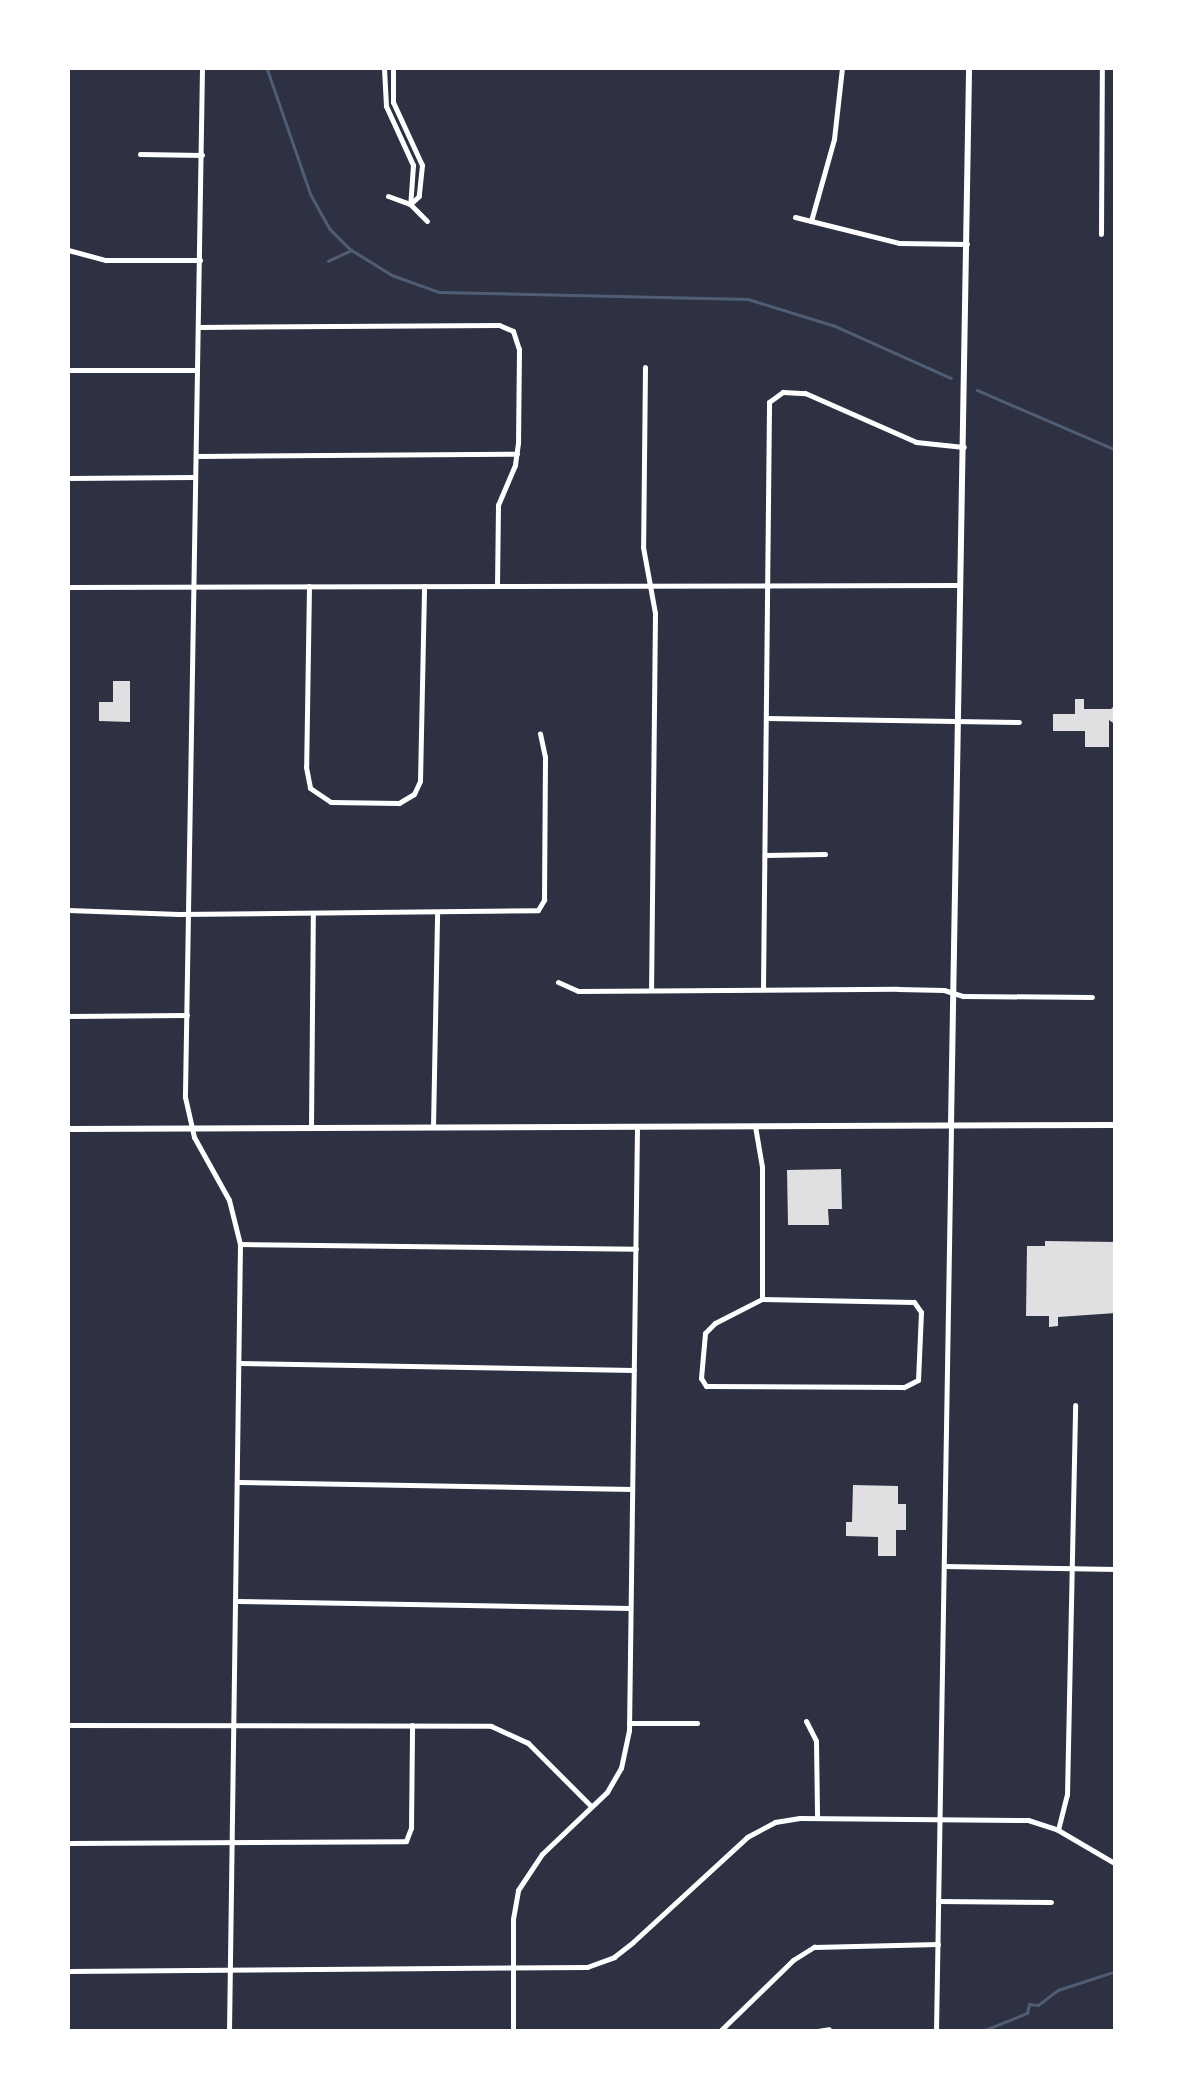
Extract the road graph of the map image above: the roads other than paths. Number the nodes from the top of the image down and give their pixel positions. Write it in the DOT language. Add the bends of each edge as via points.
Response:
graph roads {
  1 [pos="202,68"];
  2 [pos="384,68"];
  3 [pos="393,68"];
  4 [pos="842,68"];
  5 [pos="969,68"];
  6 [pos="1102,68"];
  7 [pos="403,122"];
  8 [pos="395,125"];
  9 [pos="416,150"];
  10 [pos="408,153"];
  11 [pos="140,154"];
  12 [pos="202,155"];
  13 [pos="388,196"];
  14 [pos="410,204"];
  15 [pos="795,217"];
  16 [pos="427,220"];
  17 [pos="810,221"];
  18 [pos="1102,234"];
  19 [pos="967,244"];
  20 [pos="68,250"];
  21 [pos="200,260"];
  22 [pos="198,328"];
  23 [pos="645,367"];
  24 [pos="68,370"];
  25 [pos="198,370"];
  26 [pos="964,446"];
  27 [pos="517,454"];
  28 [pos="196,456"];
  29 [pos="196,477"];
  30 [pos="68,478"];
  31 [pos="766,584"];
  32 [pos="649,585"];
  33 [pos="309,586"];
  34 [pos="424,586"];
  35 [pos="496,586"];
  36 [pos="962,586"];
  37 [pos="68,587"];
  38 [pos="194,587"];
  39 [pos="766,718"];
  40 [pos="961,719"];
  41 [pos="1019,722"];
  42 [pos="540,734"];
  43 [pos="824,854"];
  44 [pos="765,855"];
  45 [pos="68,910"];
  46 [pos="437,912"];
  47 [pos="314,913"];
  48 [pos="188,914"];
  49 [pos="558,982"];
  50 [pos="764,989"];
  51 [pos="651,990"];
  52 [pos="954,993"];
  53 [pos="1092,998"];
  54 [pos="68,1016"];
  55 [pos="187,1016"];
  56 [pos="1116,1125"];
  57 [pos="637,1126"];
  58 [pos="755,1126"];
  59 [pos="951,1126"];
  60 [pos="311,1127"];
  61 [pos="433,1127"];
  62 [pos="191,1128"];
  63 [pos="68,1129"];
  64 [pos="240,1244"];
  65 [pos="636,1250"];
  66 [pos="762,1299"];
  67 [pos="240,1363"];
  68 [pos="634,1370"];
  69 [pos="1075,1404"];
  70 [pos="238,1482"];
  71 [pos="632,1489"];
  72 [pos="944,1566"];
  73 [pos="1072,1569"];
  74 [pos="1116,1569"];
  75 [pos="236,1601"];
  76 [pos="630,1608"];
  77 [pos="629,1722"];
  78 [pos="806,1722"];
  79 [pos="697,1723"];
  80 [pos="233,1724"];
  81 [pos="68,1725"];
  82 [pos="412,1725"];
  83 [pos="592,1806"];
  84 [pos="817,1817"];
  85 [pos="940,1817"];
  86 [pos="1058,1830"];
  87 [pos="68,1843"];
  88 [pos="231,1843"];
  89 [pos="1116,1864"];
  90 [pos="938,1901"];
  91 [pos="1051,1902"];
  92 [pos="938,1944"];
  93 [pos="513,1970"];
  94 [pos="68,1971"];
  95 [pos="229,1971"];
  96 [pos="830,2028"];
  97 [pos="228,2032"];
  98 [pos="513,2032"];
  99 [pos="719,2032"];
  100 [pos="812,2032"];
  101 [pos="936,2032"];
  1 -- 12 [label="street"];
  2 -- 8 [label="street" via="383,92"];
  3 -- 7 [label="street" via="393,102"];
  4 -- 17 [label="street" via="834,139"];
  5 -- 19 [label="main road"];
  6 -- 18 [label="street"];
  7 -- 8 [label="street"];
  7 -- 9 [label="street"];
  8 -- 10 [label="street"];
  9 -- 10 [label="street"];
  9 -- 14 [label="street" via="422,178"];
  10 -- 14 [label="street"];
  11 -- 12 [label="street"];
  12 -- 21 [label="street"];
  13 -- 14 [label="street"];
  14 -- 16 [label="street"];
  15 -- 17 [label="street"];
  17 -- 19 [label="street" via="899,243"];
  19 -- 26 [label="main road"];
  20 -- 21 [label="street" via="106,260"];
  21 -- 22 [label="street"];
  22 -- 25 [label="street"];
  22 -- 27 [label="street" via="513,330 519,349"];
  23 -- 32 [label="street" via="643,547"];
  24 -- 25 [label="street"];
  25 -- 28 [label="street"];
  26 -- 31 [label="street" via="916,442 806,394 774,396 768,409"];
  26 -- 36 [label="main road"];
  27 -- 28 [label="street"];
  27 -- 35 [label="street" via="498,506"];
  28 -- 29 [label="street"];
  29 -- 30 [label="street"];
  29 -- 38 [label="street"];
  31 -- 32 [label="street"];
  31 -- 36 [label="street"];
  31 -- 39 [label="street"];
  32 -- 35 [label="street"];
  32 -- 51 [label="street" via="655,613"];
  33 -- 34 [label="street"];
  33 -- 34 [label="street" via="306,767 313,793 331,802 398,803 420,782"];
  33 -- 38 [label="street"];
  34 -- 35 [label="street"];
  36 -- 40 [label="main road"];
  37 -- 38 [label="street"];
  38 -- 48 [label="street"];
  39 -- 40 [label="street"];
  39 -- 44 [label="street"];
  40 -- 41 [label="street"];
  40 -- 52 [label="main road"];
  42 -- 46 [label="street" via="544,900 539,908"];
  43 -- 44 [label="street"];
  44 -- 50 [label="street"];
  45 -- 48 [label="street"];
  46 -- 47 [label="street"];
  46 -- 61 [label="street"];
  47 -- 48 [label="street"];
  47 -- 60 [label="street"];
  48 -- 55 [label="street"];
  49 -- 51 [label="street" via="578,990"];
  50 -- 51 [label="street"];
  50 -- 52 [label="street"];
  52 -- 53 [label="street"];
  52 -- 59 [label="main road"];
  54 -- 55 [label="street"];
  55 -- 62 [label="street"];
  56 -- 59 [label="main road"];
  57 -- 58 [label="main road"];
  57 -- 61 [label="main road"];
  57 -- 65 [label="street"];
  58 -- 59 [label="main road"];
  58 -- 66 [label="street" via="762,1167"];
  59 -- 72 [label="street"];
  60 -- 61 [label="main road"];
  60 -- 62 [label="main road"];
  62 -- 63 [label="main road"];
  62 -- 64 [label="street" via="229,1200"];
  64 -- 65 [label="street"];
  64 -- 67 [label="street"];
  65 -- 68 [label="street"];
  66 -- 66 [label="street" via="705,1333 706,1386 904,1387 918,1380 921,1312 914,1302"];
  67 -- 68 [label="street"];
  67 -- 70 [label="street"];
  68 -- 71 [label="street"];
  69 -- 73 [label="street"];
  70 -- 71 [label="street"];
  70 -- 75 [label="street"];
  71 -- 76 [label="street"];
  72 -- 73 [label="street"];
  72 -- 85 [label="street"];
  73 -- 74 [label="street"];
  73 -- 86 [label="street" via="1068,1795"];
  75 -- 76 [label="street"];
  75 -- 80 [label="street"];
  76 -- 77 [label="street"];
  77 -- 79 [label="street"];
  77 -- 83 [label="street" via="621,1768"];
  78 -- 84 [label="street" via="816,1741"];
  80 -- 81 [label="street"];
  80 -- 82 [label="street"];
  80 -- 88 [label="street"];
  82 -- 83 [label="street" via="470,1724 510,1733"];
  82 -- 88 [label="street" via="409,1839"];
  83 -- 93 [label="street" via="523,1878 512,1918"];
  84 -- 85 [label="street"];
  84 -- 93 [label="street" via="776,1822 746,1837 614,1957 574,1969"];
  85 -- 86 [label="street" via="1016,1818"];
  85 -- 90 [label="street"];
  86 -- 89 [label="street"];
  87 -- 88 [label="street"];
  88 -- 95 [label="street"];
  90 -- 91 [label="street"];
  90 -- 92 [label="street"];
  92 -- 99 [label="street" via="814,1946"];
  92 -- 101 [label="street"];
  93 -- 95 [label="street"];
  93 -- 98 [label="street"];
  94 -- 95 [label="street"];
  95 -- 97 [label="street"];
  96 -- 100 [label="street"];
}
